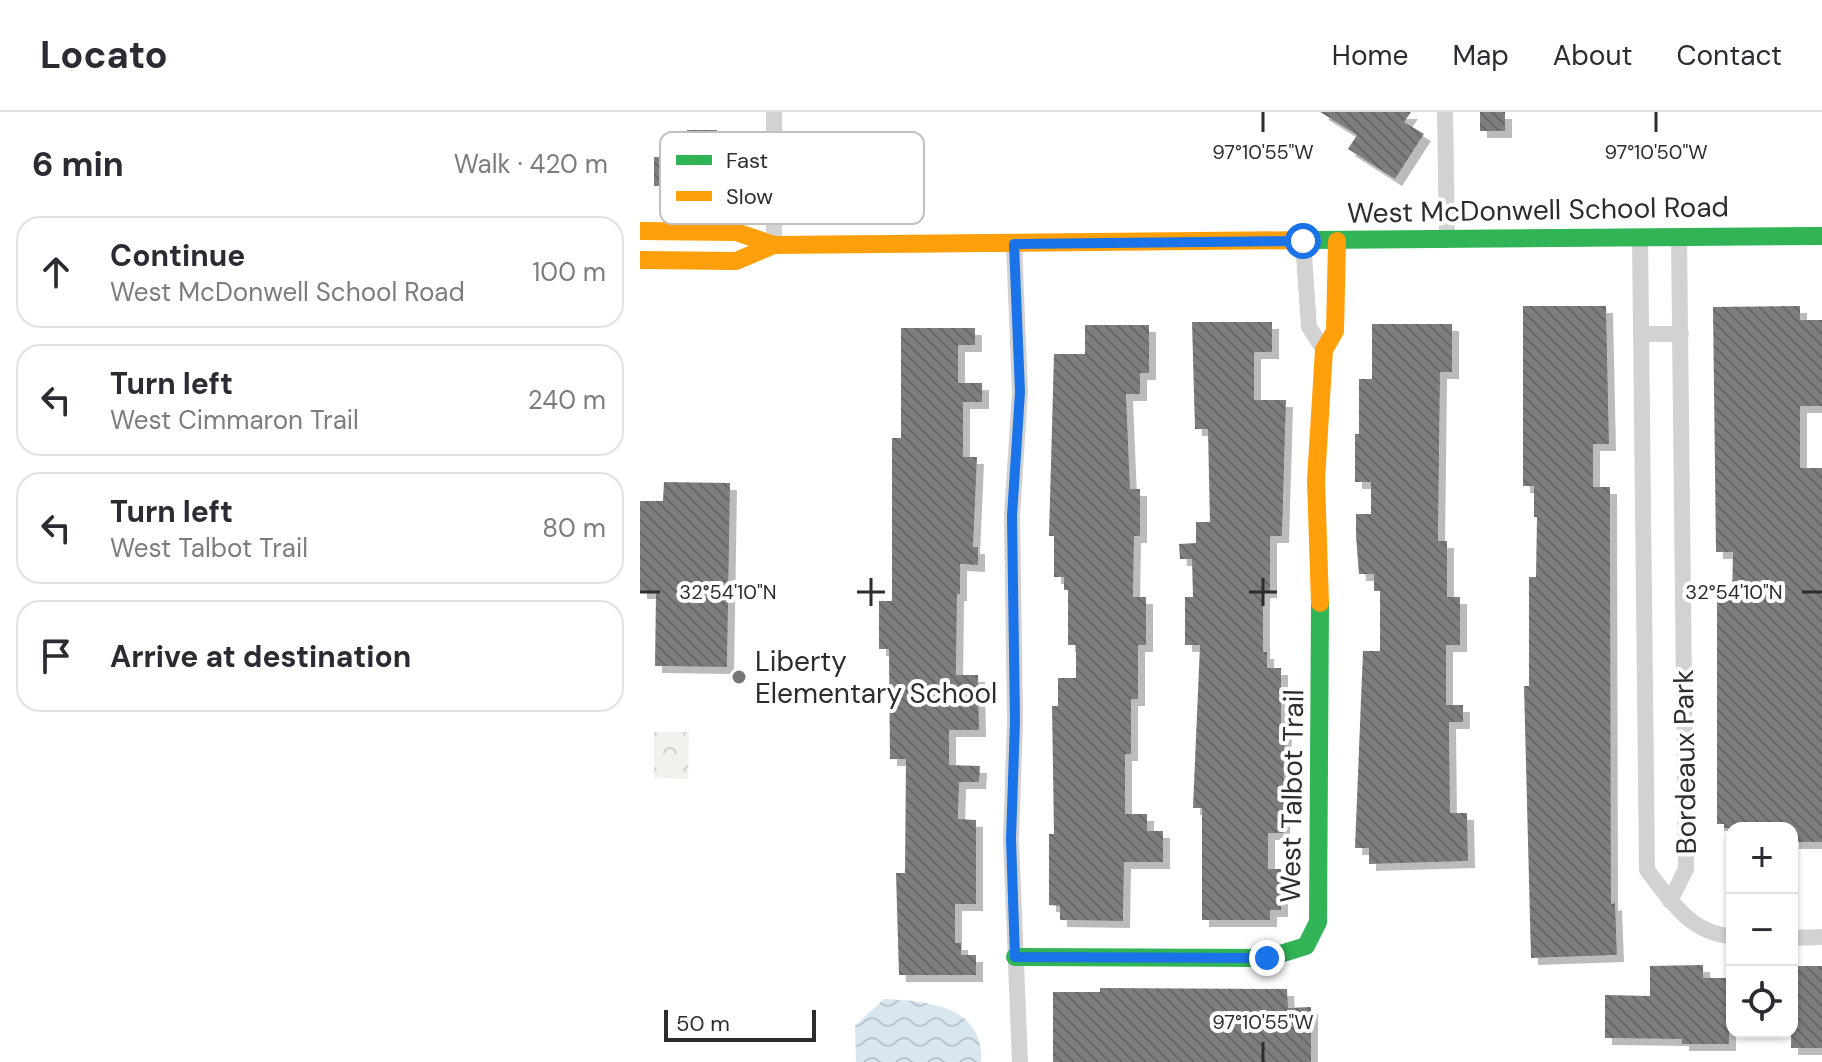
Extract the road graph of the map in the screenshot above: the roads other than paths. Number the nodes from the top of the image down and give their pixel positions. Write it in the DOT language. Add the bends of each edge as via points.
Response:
graph roads {
  1 [pos="1445,112"];
  2 [pos="774,224"];
  3 [pos="640,231"];
  4 [pos="1822,236"];
  5 [pos="1640,237"];
  6 [pos="1679,237"];
  7 [pos="1447,240"];
  8 [pos="1303,241"];
  9 [pos="1337,241"];
  10 [pos="1014,244"];
  11 [pos="774,245"];
  12 [pos="640,260"];
  13 [pos="1642,334"];
  14 [pos="1681,334"];
  15 [pos="1324,350"];
  16 [pos="1670,901"];
  17 [pos="1726,936"];
  18 [pos="1822,937"];
  19 [pos="1798,938"];
  20 [pos="1015,957"];
  21 [pos="1020,1062"];
  1 -- 7 [label="street"];
  2 -- 11 [label="street"];
  3 -- 11 [label="main road, West McDonwell School Road" via="736,232"];
  4 -- 6 [label="main road, West McDonwell School Road"];
  5 -- 6 [label="main road, West McDonwell School Road"];
  5 -- 7 [label="main road, West McDonwell School Road"];
  5 -- 13 [label="street, Bordeaux Park"];
  6 -- 14 [label="street, Bordeaux Park"];
  7 -- 9 [label="main road, West McDonwell School Road"];
  8 -- 9 [label="main road, West McDonwell School Road"];
  8 -- 10 [label="main road, West McDonwell School Road"];
  8 -- 15 [label="street, West Talbot Trail" via="1309,327"];
  9 -- 15 [label="main road, West Talbot Trail" via="1335,331"];
  10 -- 11 [label="main road, West McDonwell School Road"];
  10 -- 20 [label="street" via="1020,392 1012,516"];
  11 -- 12 [label="main road, West McDonwell School Road" via="736,261"];
  13 -- 14 [label="street"];
  13 -- 16 [label="street, Bordeaux Park" via="1647,870"];
  14 -- 16 [label="street, Bordeaux Park" via="1686,869"];
  15 -- 20 [label="main road, West Talbot Trail" via="1316,480 1322,659 1320,875 1318,922 1306,946 1267,958"];
  16 -- 17 [label="street" via="1687,920"];
  18 -- 19 [label="street"];
  20 -- 21 [label="street"];
}
